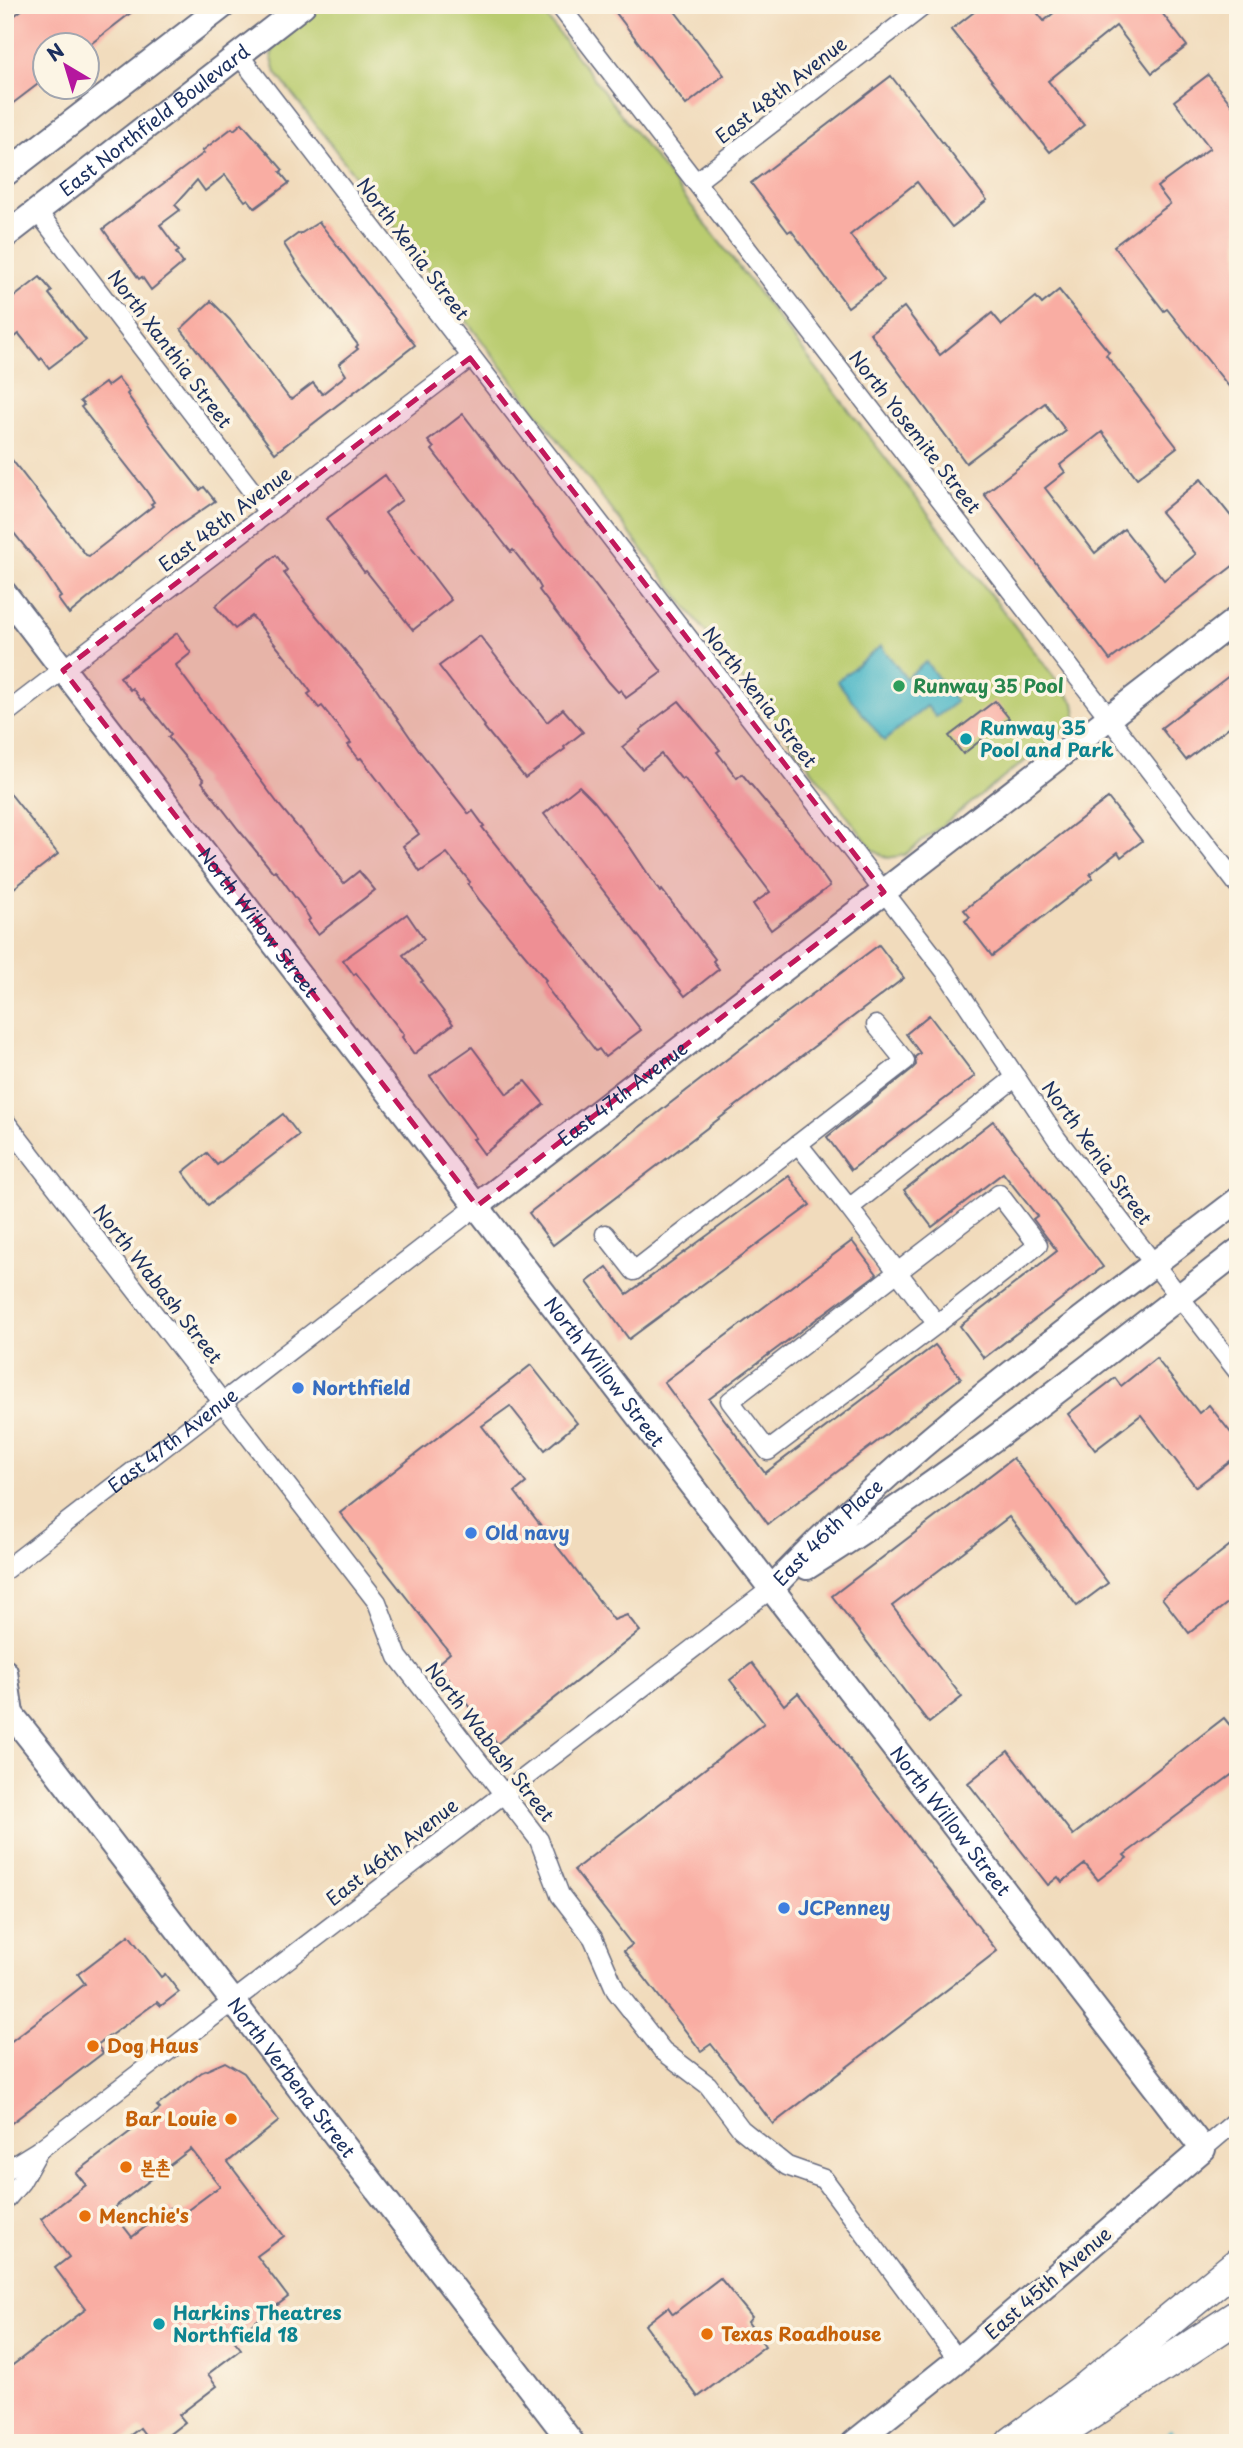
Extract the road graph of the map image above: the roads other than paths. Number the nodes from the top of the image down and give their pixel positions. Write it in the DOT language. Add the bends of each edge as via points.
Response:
graph roads {
  1 [pos="303,5"];
  2 [pos="559,5"];
  3 [pos="925,5"];
  4 [pos="211,9"];
  5 [pos="239,55"];
  6 [pos="6,172"];
  7 [pos="696,182"];
  8 [pos="37,211"];
  9 [pos="5,236"];
  10 [pos="470,358"];
  11 [pos="268,512"];
  12 [pos="5,594"];
  13 [pos="1238,618"];
  14 [pos="63,670"];
  15 [pos="5,714"];
  16 [pos="1109,718"];
  17 [pos="1238,885"];
  18 [pos="884,892"];
  19 [pos="876,1025"];
  20 [pos="1016,1077"];
  21 [pos="5,1121"];
  22 [pos="798,1144"];
  23 [pos="1238,1200"];
  24 [pos="477,1206"];
  25 [pos="849,1208"];
  26 [pos="605,1234"];
  27 [pos="1238,1251"];
  28 [pos="1154,1264"];
  29 [pos="897,1272"];
  30 [pos="1179,1296"];
  31 [pos="937,1324"];
  32 [pos="1238,1372"];
  33 [pos="223,1402"];
  34 [pos="5,1570"];
  35 [pos="772,1588"];
  36 [pos="5,1672"];
  37 [pos="8,1713"];
  38 [pos="504,1792"];
  39 [pos="233,2001"];
  40 [pos="1238,2119"];
  41 [pos="39,2150"];
  42 [pos="1203,2150"];
  43 [pos="5,2171"];
  44 [pos="5,2201"];
  45 [pos="1238,2264"];
  46 [pos="1238,2316"];
  47 [pos="958,2360"];
  48 [pos="572,2443"];
  49 [pos="854,2443"];
  50 [pos="1012,2443"];
  51 [pos="1044,2443"];
  1 -- 5 [label="street, East Northfield Boulevard"];
  2 -- 7 [label="street, North Yosemite Street"];
  3 -- 7 [label="street, East 48th Avenue"];
  4 -- 6 [label="street"];
  5 -- 8 [label="street, East Northfield Boulevard"];
  5 -- 10 [label="street, North Xenia Street"];
  7 -- 16 [label="street, North Yosemite Street"];
  8 -- 9 [label="street, East Northfield Boulevard"];
  8 -- 11 [label="street, North Xanthia Street"];
  10 -- 11 [label="street, East 48th Avenue"];
  10 -- 18 [label="street, North Xenia Street"];
  11 -- 14 [label="street, East 48th Avenue"];
  12 -- 14 [label="street, North Willow Street"];
  13 -- 16 [label="street, East 47th Avenue"];
  14 -- 15 [label="street, East 48th Avenue"];
  14 -- 24 [label="street, North Willow Street"];
  16 -- 17 [label="street, North Yosemite Street"];
  16 -- 18 [label="street, East 47th Avenue"];
  18 -- 20 [label="street, North Xenia Street" via="946,971"];
  18 -- 24 [label="street, East 47th Avenue"];
  19 -- 22 [label="street" via="905,1061"];
  20 -- 25 [label="street"];
  20 -- 28 [label="street, North Xenia Street" via="1057,1139"];
  21 -- 33 [label="street, North Wabash Street"];
  22 -- 25 [label="street"];
  22 -- 26 [label="street" via="634,1271"];
  23 -- 28 [label="street, East 46th Place"];
  24 -- 33 [label="street, East 47th Avenue"];
  24 -- 35 [label="street, North Willow Street"];
  25 -- 29 [label="street"];
  27 -- 30 [label="street, East 46th Place"];
  28 -- 30 [label="street, North Xenia Street"];
  28 -- 35 [label="street, East 46th Place" via="950,1421"];
  29 -- 31 [label="street"];
  29 -- 31 [label="street" via="999,1194 1007,1204 1038,1245"];
  29 -- 31 [label="street" via="730,1401 768,1451"];
  30 -- 32 [label="street, North Xenia Street"];
  30 -- 35 [label="street, East 46th Place" via="889,1515"];
  33 -- 34 [label="street, East 47th Avenue"];
  33 -- 38 [label="street, North Wabash Street" via="377,1602 398,1657"];
  35 -- 38 [label="street, East 46th Avenue"];
  35 -- 42 [label="street, North Willow Street"];
  36 -- 37 [label="street, North Verbena Street"];
  37 -- 39 [label="street, North Verbena Street"];
  38 -- 39 [label="street, East 46th Avenue"];
  38 -- 47 [label="street, North Wabash Street" via="539,1840 560,1895 593,1938 616,1992 640,2023 663,2051 708,2085 741,2129 788,2166 824,2179"];
  39 -- 41 [label="street, East 46th Avenue"];
  39 -- 48 [label="street, North Verbena Street"];
  40 -- 42 [label="street, East 45th Avenue"];
  41 -- 43 [label="street, East 46th Avenue"];
  41 -- 44 [label="street, East 46th Avenue"];
  42 -- 47 [label="street, East 45th Avenue"];
  45 -- 50 [label="highway"];
  46 -- 51 [label="highway"];
  47 -- 49 [label="street, East 45th Avenue"];
}
